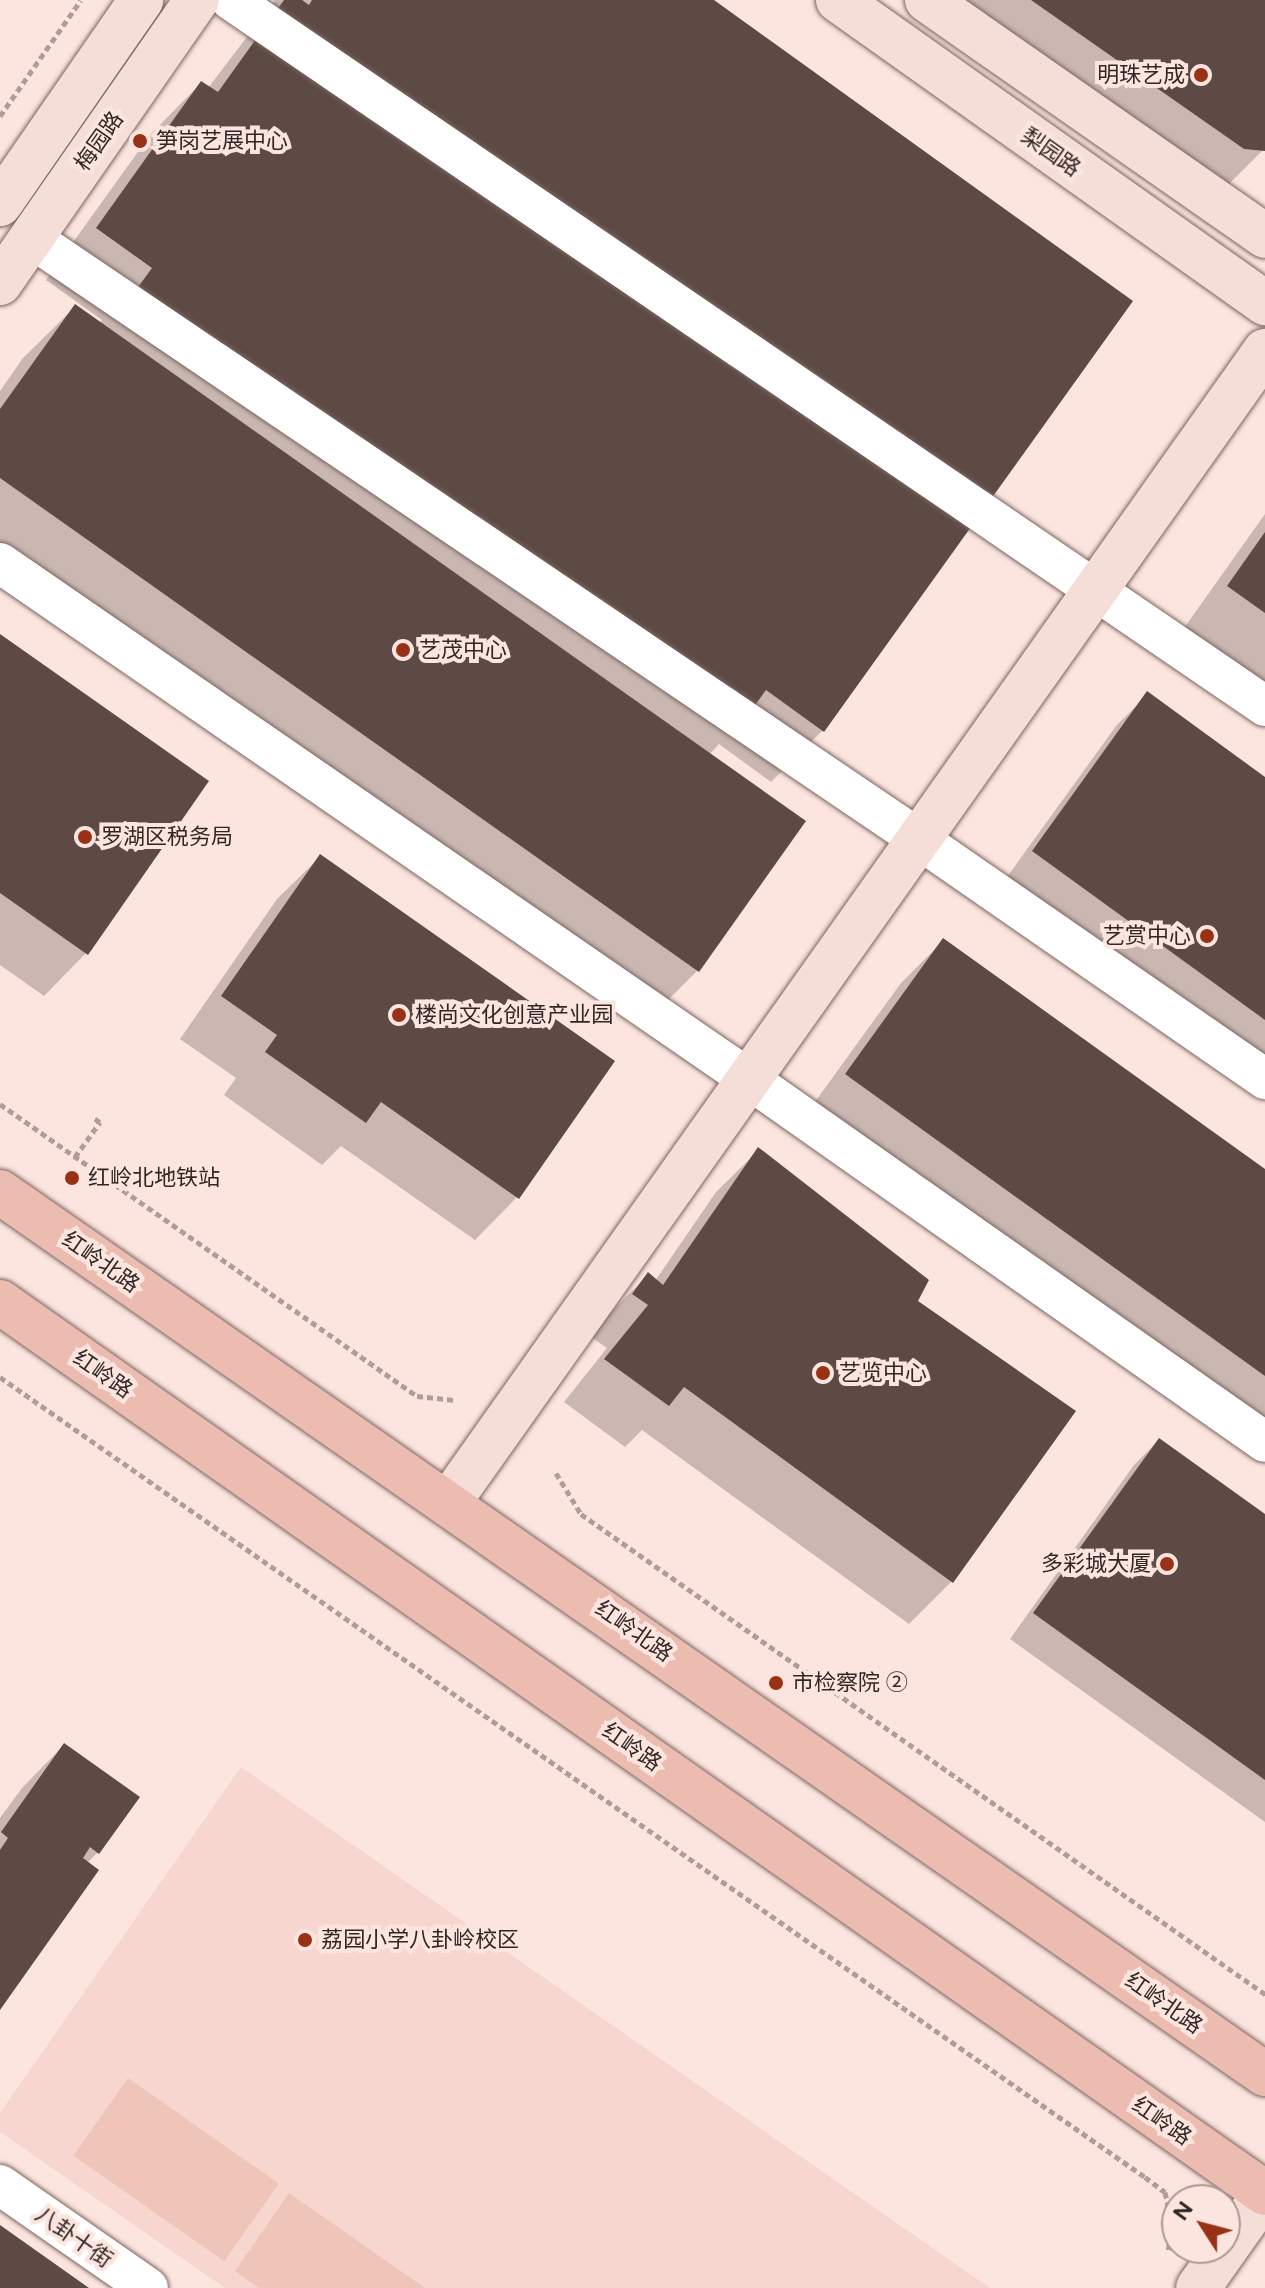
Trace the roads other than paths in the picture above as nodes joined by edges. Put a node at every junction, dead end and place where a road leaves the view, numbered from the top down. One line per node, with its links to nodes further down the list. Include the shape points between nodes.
1 (141, 0): 6 (street, 梅园路)
2 (197, 0): 8 (street, 梅园路)
3 (231, 0): 13 (street)
4 (838, 0): 10 (street, 梨园路)
5 (927, 0): 7 (street)
6 (0, 204)
7 (1265, 236)
8 (31, 238): 9 (street, 梅园路); 15 (street)
9 (0, 283)
10 (1265, 303)
11 (1265, 351): 13 (street)
12 (0, 563): 17 (street)
13 (1098, 590): 14 (street); 15 (street)
14 (1265, 706)
15 (920, 840): 16 (street); 17 (street)
16 (1265, 1079)
17 (750, 1080): 20 (street); 21 (street)
18 (0, 1192): 21 (main road, 红岭北路)
19 (0, 1302): 24 (main road, 红岭路)
20 (1265, 1442)
21 (449, 1502): 22 (main road, 红岭北路)
22 (1265, 2074)
23 (0, 2185): 25 (street, 八卦十街)
24 (1265, 2193): 26 (street)
25 (148, 2288)
26 (1198, 2288)

